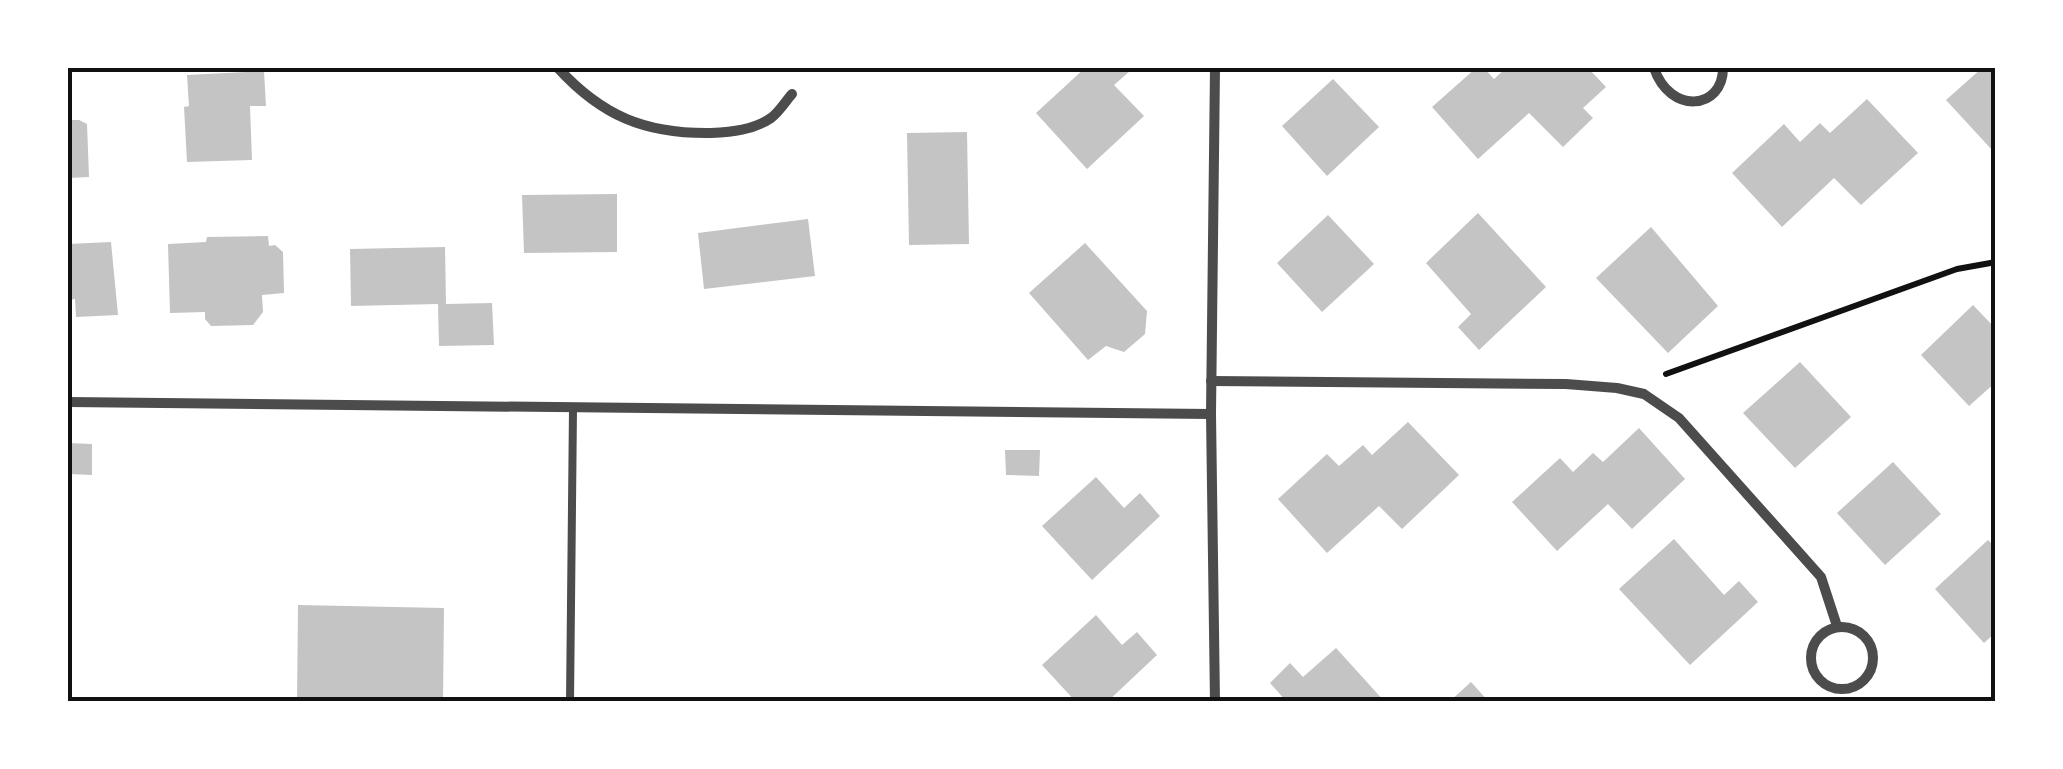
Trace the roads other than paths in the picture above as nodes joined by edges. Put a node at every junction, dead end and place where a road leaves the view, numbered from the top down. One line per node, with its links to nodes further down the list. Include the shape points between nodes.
1 (558, 68): 5 (street, via 612,114 656,130 750,129 774,116)
2 (1215, 68): 6 (street)
3 (1654, 68): 4 (street, via 1660,86 1675,99 1695,102 1714,93)
4 (1723, 68)
5 (792, 94)
6 (1211, 381): 9 (street); 10 (street, via 1566,384 1644,394 1679,418 1822,578)
7 (68, 402): 8 (street)
8 (574, 408): 9 (street); 11 (lane)
9 (1211, 414): 12 (street)
10 (1837, 626): 10 (street, via 1822,632 1810,662 1817,678 1848,690 1872,669 1874,652 1854,628)
11 (570, 702)
12 (1216, 702)

